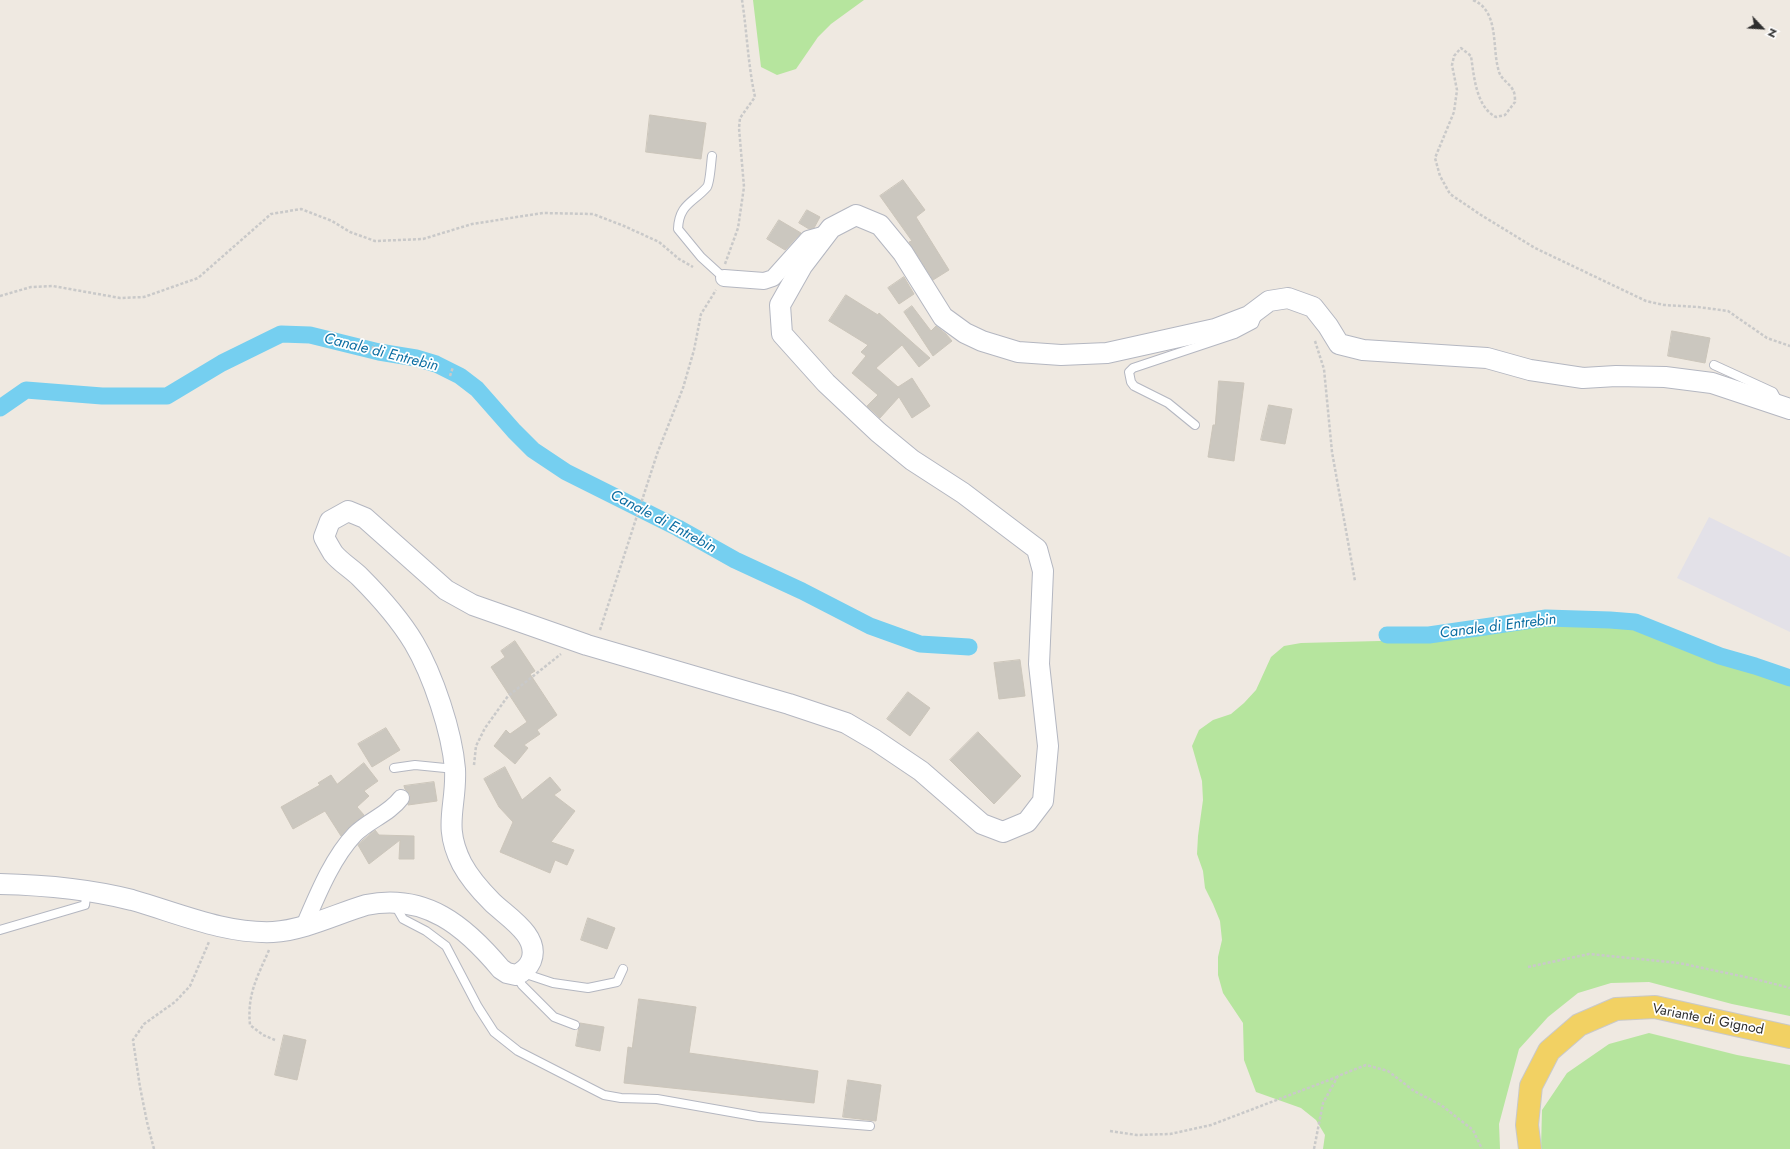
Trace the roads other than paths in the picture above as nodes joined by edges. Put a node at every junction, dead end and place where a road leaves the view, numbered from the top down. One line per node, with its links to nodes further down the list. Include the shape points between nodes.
1 (712, 156): 3 (lane, via 708,186 686,206 679,218 678,229 701,257)
2 (826, 234): 3 (street, via 808,239 773,278); 4 (street, via 831,228 856,215 880,225 902,253 943,317 952,325 982,341 1018,352 1061,355 1107,353 1215,329 1250,316); 9 (street, via 802,266 780,305 782,334 826,383 878,432 912,460 963,493 1037,549 1042,571 1039,664 1048,746 1042,801 1027,822 1003,832 982,824 921,771 846,723 587,644 473,605 446,590 366,518 348,510 330,521 324,538 334,554 393,612 414,643 431,676 449,735)
3 (724, 278)
4 (1259, 308): 6 (street, via 1269,301 1288,298 1313,307 1339,344 1363,350 1487,358 1530,370 1583,378 1666,377 1712,383); 7 (lane, via 1254,324 1235,334 1133,368 1129,372 1130,382 1134,386 1168,403)
5 (1714, 365): 6 (lane, via 1773,392)
6 (1785, 408)
7 (1195, 425)
8 (394, 768): 9 (lane, via 415,765)
9 (464, 768): 17 (street, via 451,819 451,837 465,870 492,902 518,925 532,946 533,954)
10 (401, 798): 14 (street, via 395,806 356,833 345,845 336,857)
11 (0, 884): 12 (street)
12 (87, 890): 14 (street, via 235,930 272,932); 15 (lane, via 85,905)
13 (394, 901): 14 (street, via 366,905); 17 (street, via 418,906 449,920 468,933 501,969 507,973); 20 (lane, via 403,919 426,931 446,946 494,1032 518,1051 604,1095 657,1099 759,1117)
14 (304, 926)
15 (0, 930)
16 (623, 969): 17 (lane, via 617,982 588,988 553,983)
17 (521, 971): 18 (lane, via 522,985 554,1017)
18 (575, 1025)
19 (1790, 1037): 21 (main road, Variante di Gignod, via 1655,1007 1616,1009 1579,1025 1550,1051 1531,1086 1527,1125)
20 (870, 1126)
21 (1530, 1147)

